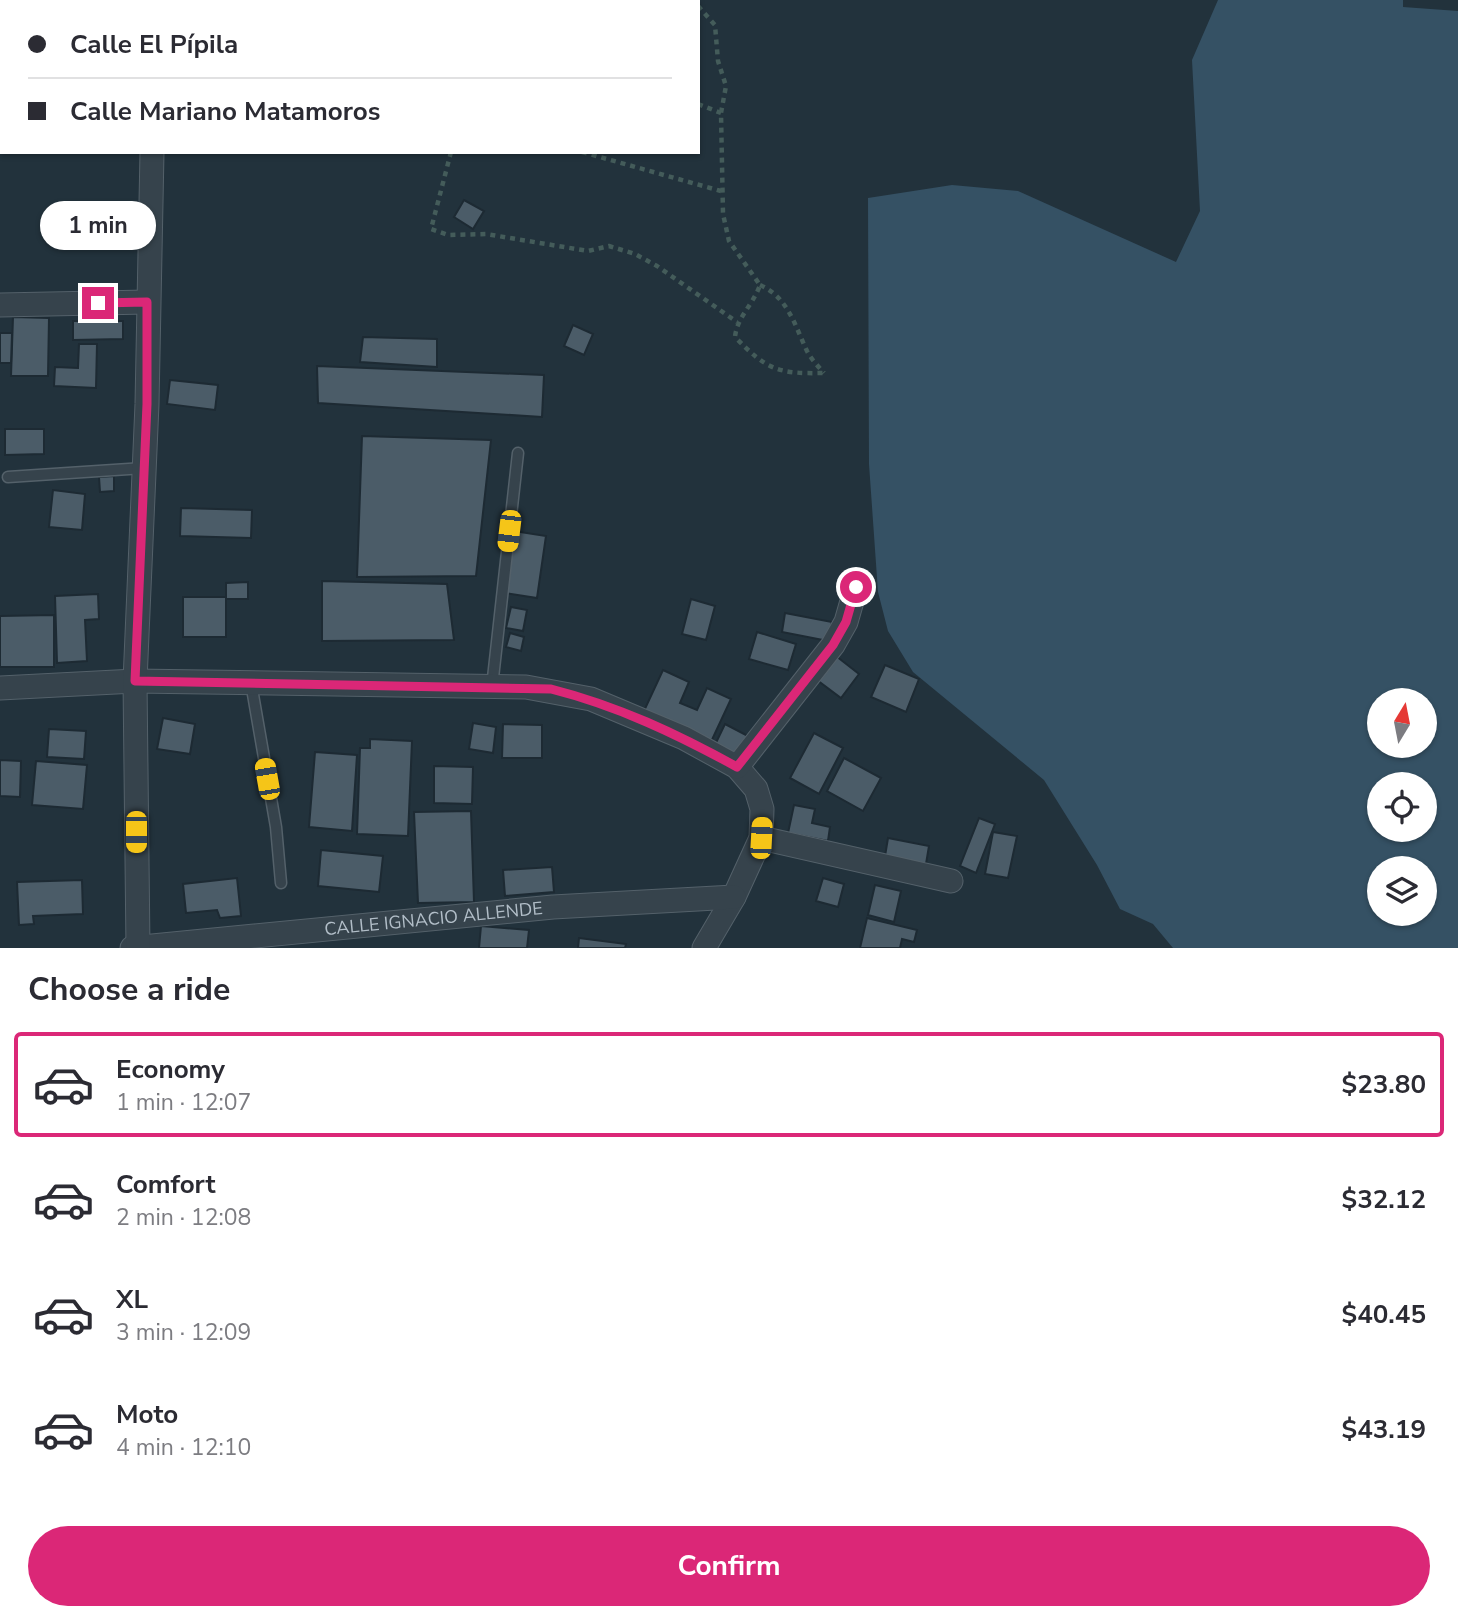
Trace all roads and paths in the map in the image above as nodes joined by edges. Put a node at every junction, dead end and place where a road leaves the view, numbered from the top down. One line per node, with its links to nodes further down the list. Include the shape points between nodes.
1 (700, 8): 3 (path, via 715,25 726,86)
2 (700, 105): 3 (path)
3 (721, 113): 7 (path)
4 (152, 154): 9 (street)
5 (450, 154): 11 (path, via 431,229 448,235 486,234 588,251 609,246 657,265)
6 (589, 154): 7 (path)
7 (722, 191): 8 (path, via 729,241)
8 (760, 285): 11 (path, via 754,304); 11 (path, via 785,305 808,353 824,373 801,374 760,363 735,337)
9 (147, 302): 10 (street); 13 (street)
10 (0, 305)
11 (737, 322)
12 (518, 453): 18 (lane)
13 (144, 468): 14 (lane); 16 (street)
14 (8, 477)
15 (856, 587): 20 (street, via 846,622 833,645)
16 (135, 681): 17 (street); 19 (street); 26 (street)
17 (251, 683): 18 (street); 23 (lane)
18 (492, 687): 20 (street, via 551,689 591,699 684,738)
19 (0, 688)
20 (737, 767): 21 (street, via 759,799)
21 (761, 838): 22 (street); 24 (street)
22 (951, 881)
23 (281, 883)
24 (734, 897): 26 (street, CALLE IGNACIO ALLENDE, via 553,907); 27 (street)
25 (132, 948): 26 (street, CALLE IGNACIO ALLENDE)
26 (138, 948)
27 (704, 948)

